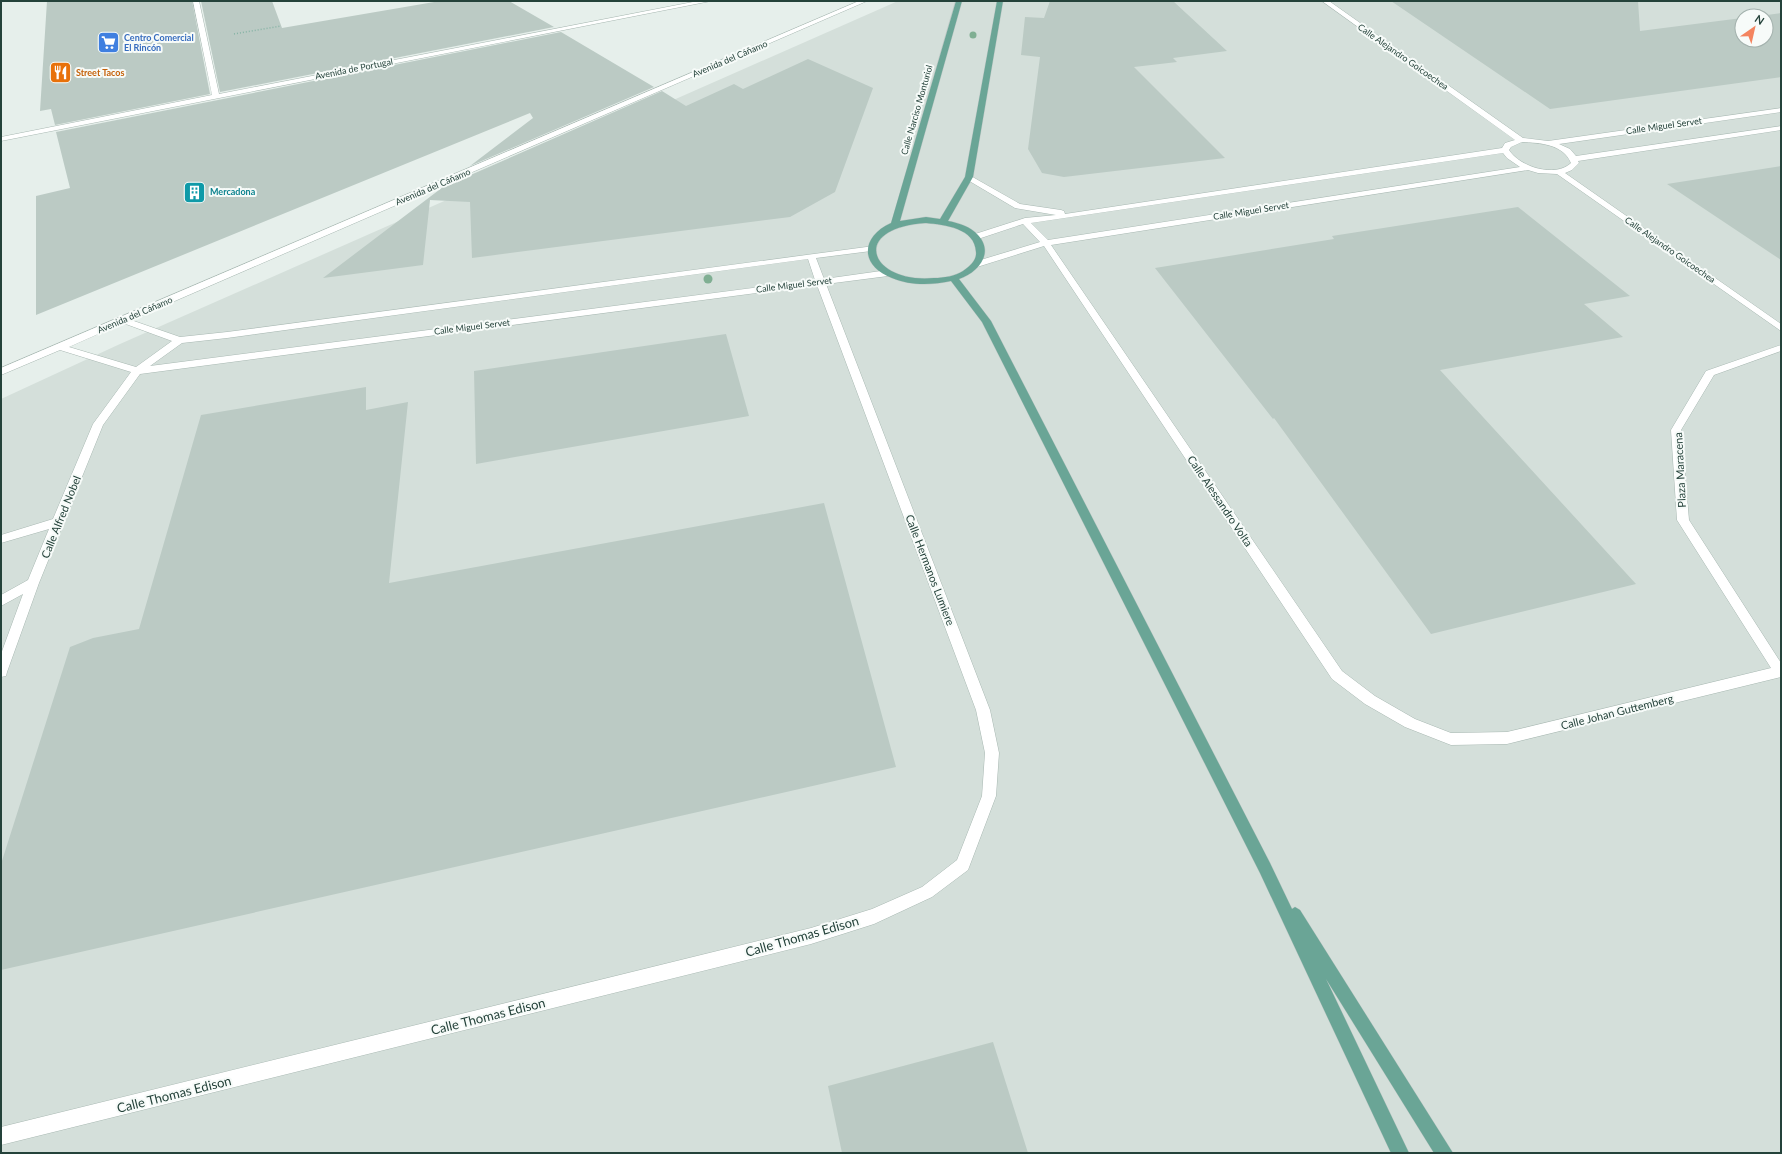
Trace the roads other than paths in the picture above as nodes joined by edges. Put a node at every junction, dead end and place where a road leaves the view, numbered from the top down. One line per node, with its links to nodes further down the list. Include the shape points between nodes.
1 (196, 1): 7 (street)
2 (708, 1): 7 (street, Avenida de Portugal)
3 (864, 1): 30 (street, Avenida del Cáñamo)
4 (959, 1): 21 (main road, Calle Narciso Monturiol)
5 (1000, 1): 17 (main road)
6 (1325, 1): 11 (street, Calle Alejandro Goicoechea)
7 (216, 96): 10 (street, Avenida de Portugal)
8 (1781, 110): 12 (street, Calle Miguel Servet)
9 (1781, 128): 14 (street, Calle Miguel Servet)
10 (1, 139)
11 (1521, 140): 12 (street); 13 (street, via 1508,145)
12 (1546, 143): 14 (street, via 1564,150)
13 (1505, 150): 15 (street, via 1512,160); 18 (street, Calle Miguel Servet)
14 (1574, 159): 16 (street, via 1572,167)
15 (1528, 168): 16 (street); 23 (street, Calle Miguel Servet)
16 (1559, 172): 31 (street, Calle Alejandro Goicoechea)
17 (968, 177): 18 (street, Calle Miguel Servet, via 1018,206); 20 (main road)
18 (1074, 215): 19 (street, Calle Miguel Servet)
19 (1024, 221): 22 (street, Calle Miguel Servet); 23 (street, Calle Alessandro Volta)
20 (943, 222): 21 (main road, via 926,220); 22 (main road, via 956,225)
21 (895, 225): 24 (main road, via 882,231 874,239)
22 (975, 238): 26 (main road, via 982,255)
23 (1046, 243): 26 (street, Calle Miguel Servet); 43 (street, Calle Alessandro Volta, via 1337,675 1370,700 1403,719)
24 (871, 248): 25 (street); 27 (main road, via 872,257 878,266)
25 (811, 256): 29 (street, Calle Hermanos Lumiere); 32 (street, via 228,336)
26 (977, 264): 28 (main road)
27 (888, 273): 28 (main road, via 919,281 935,282); 29 (street, Calle Miguel Servet)
28 (953, 278): 45 (main road, via 986,321)
29 (820, 281): 35 (street, Calle Miguel Servet); 44 (street, Calle Hermanos Lumiere, via 983,710 992,753 988,796)
30 (123, 320): 32 (street); 33 (street, Avenida del Cáñamo)
31 (1781, 328)
32 (179, 340): 35 (street, Calle Alfred Nobel)
33 (60, 347): 35 (street, Calle Miguel Servet); 36 (street, Avenida del Cáñamo)
34 (1781, 348): 42 (street, Plaza Maracena, via 1710,373 1676,430 1683,520)
35 (137, 370): 37 (street, Calle Alfred Nobel, via 98,424)
36 (1, 372)
37 (58, 522): 38 (street); 39 (street, Calle Alfred Nobel)
38 (1, 539)
39 (33, 583): 40 (street); 41 (street, Calle Alfred Nobel)
40 (1, 601)
41 (1, 672)
42 (1780, 672): 43 (street, Calle Johan Guttemberg, via 1507,738)
43 (1451, 739)
44 (963, 864): 46 (street, Calle Thomas Edison, via 927,892 874,916 811,936)
45 (1265, 868): 47 (main road); 48 (main road)
46 (1, 1136)
47 (1400, 1153)
48 (1444, 1153)

